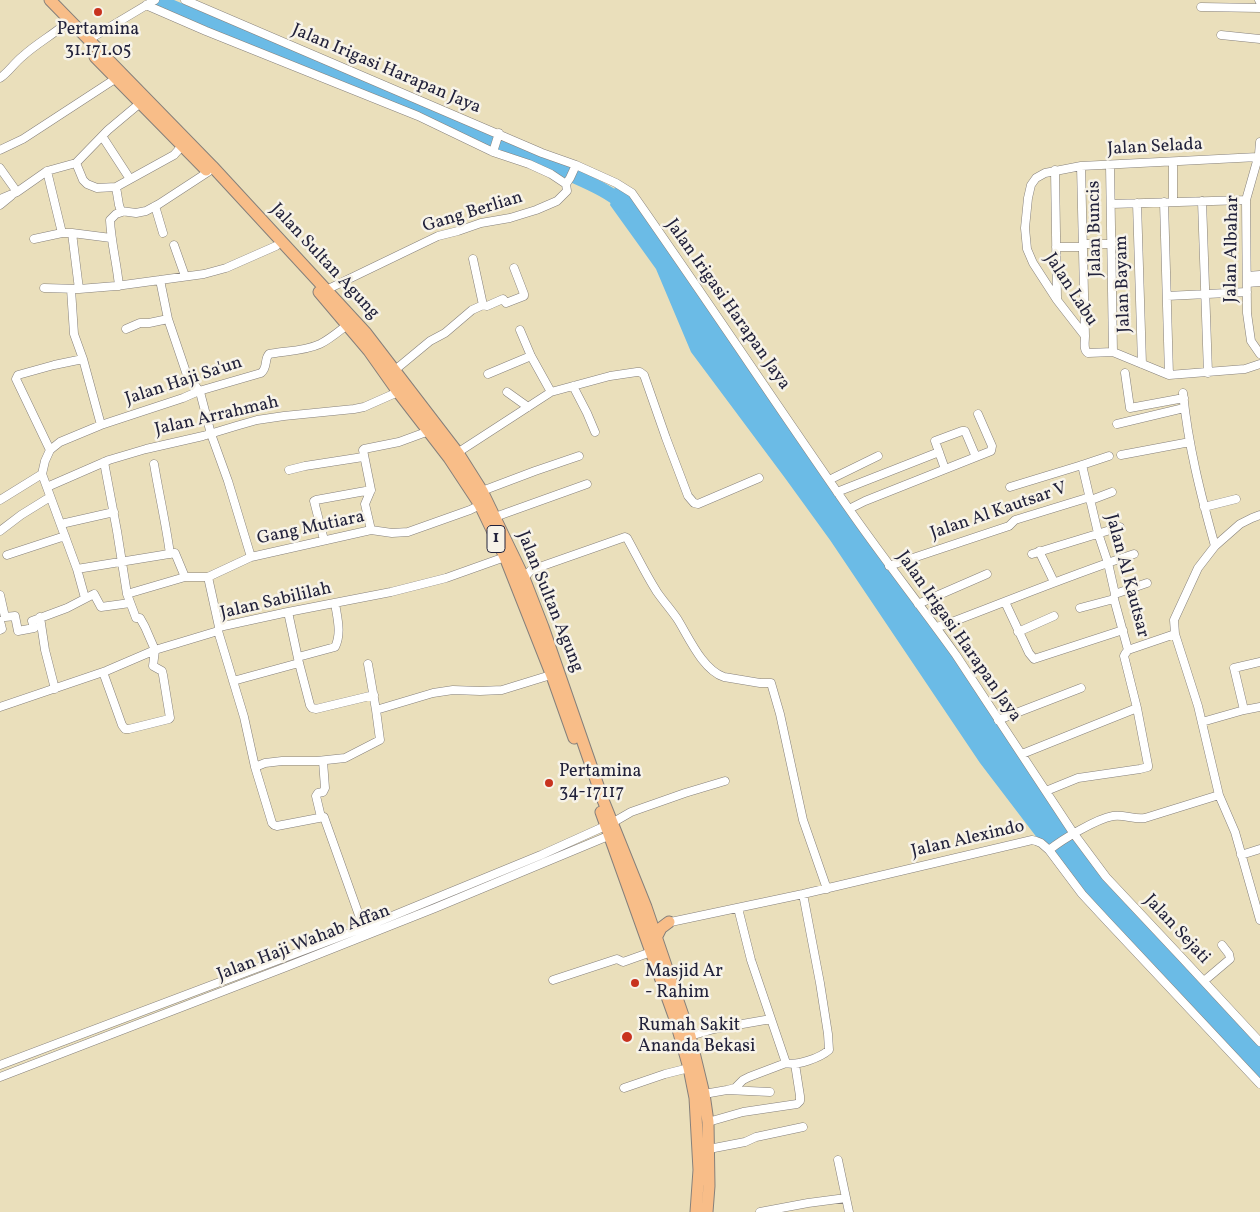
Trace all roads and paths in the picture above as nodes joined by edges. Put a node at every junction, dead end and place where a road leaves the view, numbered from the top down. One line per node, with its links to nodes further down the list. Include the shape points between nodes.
1 (41, 0): 7 (highway, Jalan Sultan Agung / 1)
2 (50, 0): 7 (highway, Jalan Sultan Agung / 1)
3 (185, 0): 11 (street, Jalan Irigasi Harapan Jaya)
4 (151, 2): 10 (street); 11 (street, via 206,31)
5 (1201, 7): 6 (street)
6 (1260, 8)
7 (67, 23): 10 (highway, Jalan Sultan Agung / 1); 12 (street, via 22,56); 13 (highway, Jalan Sultan Agung / 1)
8 (1220, 35): 9 (street)
9 (1260, 39)
10 (88, 40): 15 (highway, Jalan Sultan Agung / 1)
11 (271, 48): 14 (street, Jalan Irigasi Harapan Jaya); 16 (street)
12 (0, 78)
13 (116, 79): 15 (highway, Jalan Sultan Agung / 1); 22 (street)
14 (423, 103): 16 (street); 17 (street, Jalan Irigasi Harapan Jaya)
15 (146, 107): 18 (street); 20 (highway, Jalan Sultan Agung / 1); 67 (highway, Jalan Sultan Agung / 1, via 212,166)
16 (418, 115): 21 (street)
17 (498, 135): 21 (street); 28 (street, Jalan Irigasi Harapan Jaya)
18 (102, 136): 25 (street); 33 (street)
19 (1260, 142): 23 (street, Jalan Albahar)
20 (182, 147): 32 (highway, Jalan Sultan Agung / 1); 33 (street, via 174,155)
21 (493, 149): 34 (street)
22 (0, 150)
23 (1259, 155): 24 (street, Jalan Selada); 38 (street, Jalan Albahar)
24 (1173, 162): 26 (street, Jalan Selada); 41 (street)
25 (76, 163): 31 (street); 35 (street, via 87,184 100,188)
26 (1110, 165): 27 (street, Jalan Selada); 43 (street, Jalan Buncis)
27 (1082, 166): 30 (street, Jalan Selada); 54 (street)
28 (575, 167): 34 (street, Gang Berlian); 119 (street, Jalan Irigasi Harapan Jaya, via 616,183 632,194)
29 (0, 168): 36 (street)
30 (1055, 170): 56 (street); 71 (street, Jalan Labu, via 1041,174 1031,185 1025,228 1030,256)
31 (47, 171): 36 (street); 47 (street)
32 (208, 172): 45 (street); 55 (highway, Jalan Sultan Agung / 1)
33 (130, 179): 35 (street)
34 (568, 181): 67 (street, Gang Berlian, via 566,191 553,203 510,218 438,236)
35 (116, 187): 46 (street)
36 (17, 192): 37 (street); 44 (street)
37 (0, 198)
38 (1246, 200): 39 (street); 62 (street, Jalan Albahar)
39 (1202, 201): 41 (street); 69 (street)
40 (1164, 202): 41 (street); 42 (street); 70 (street)
41 (1173, 202)
42 (1137, 203): 43 (street); 82 (street, Jalan Bayam)
43 (1112, 204): 52 (street, Jalan Buncis)
44 (0, 206)
45 (155, 206): 46 (street, via 140,213); 49 (street)
46 (122, 212): 50 (street, via 110,220)
47 (62, 233): 48 (street); 51 (street)
48 (72, 233): 50 (street); 66 (street)
49 (163, 233)
50 (111, 238): 64 (street)
51 (34, 239)
52 (1112, 244): 54 (street); 78 (street, Jalan Buncis)
53 (174, 245): 60 (street)
54 (1083, 245): 56 (street); 77 (street)
55 (276, 246): 60 (street, via 226,268); 74 (highway, Jalan Sultan Agung / 1)
56 (1056, 247): 71 (street)
57 (473, 259): 72 (street)
58 (514, 268): 72 (street, via 524,296 506,303 503,299)
59 (1260, 275): 62 (street)
60 (185, 276): 61 (street)
61 (160, 280): 64 (street); 73 (street)
62 (1247, 280): 63 (street); 68 (street, Jalan Albahar)
63 (1260, 282)
64 (119, 286): 66 (street)
65 (44, 288): 66 (street)
66 (75, 289): 81 (street, via 74,334)
67 (326, 290): 84 (highway, Jalan Sultan Agung / 1)
68 (1247, 292): 69 (street); 79 (street, Jalan Albahar, via 1251,340)
69 (1206, 294): 70 (street); 86 (street)
70 (1167, 296): 88 (street)
71 (1057, 300): 77 (street, Jalan Labu)
72 (483, 306): 84 (street, via 472,310)
73 (168, 319): 75 (street, via 140,323); 90 (street, via 188,378)
74 (347, 326): 90 (street, Jalan Haji Sa'un, via 318,344 269,354 261,373); 91 (highway, Jalan Sultan Agung / 1)
75 (126, 329)
76 (520, 330): 80 (street)
77 (1085, 336): 78 (street, Jalan Labu, via 1086,352)
78 (1113, 352): 82 (street, Jalan Labu)
79 (1260, 354)
80 (531, 356): 87 (street); 93 (street)
81 (83, 359): 98 (street); 103 (street, via 16,377)
82 (1142, 364): 88 (street, Jalan Labu)
83 (1260, 364): 86 (street, Jalan Labu)
84 (396, 370): 105 (highway, Jalan Sultan Agung / 1)
85 (1125, 373): 95 (street, via 1130,408 1183,395)
86 (1208, 373): 88 (street, Jalan Labu)
87 (488, 374)
88 (1169, 375)
89 (573, 386): 93 (street); 100 (street); 118 (street, via 622,374 640,372 644,375 688,496 694,503)
90 (200, 391): 98 (street, Jalan Haji Sa'un); 101 (street)
91 (398, 392): 99 (highway, Jalan Sultan Agung / 1); 101 (street, Jalan Arrahmah, via 359,408 272,418)
92 (507, 392): 94 (street)
93 (551, 392): 94 (street)
94 (528, 407): 105 (street)
95 (1184, 408): 97 (street); 102 (street)
96 (978, 414): 111 (street, via 992,449)
97 (1117, 424)
98 (101, 425): 103 (street, Jalan Haji Sa'un, via 60,442)
99 (429, 431): 105 (highway, Jalan Sultan Agung / 1); 110 (street, via 400,442 364,449)
100 (595, 432)
101 (211, 434): 112 (street, Jalan Arrahmah); 148 (street)
102 (1190, 442): 106 (street); 132 (street)
103 (50, 450): 117 (street)
104 (939, 452): 111 (street, via 936,441 963,430); 115 (street); 125 (street)
105 (453, 455): 124 (highway, Jalan Sultan Agung / 1); 131 (highway, Jalan Sultan Agung / 1)
106 (1120, 455)
107 (579, 456): 124 (street)
108 (878, 456): 119 (street)
109 (1109, 456): 114 (street)
110 (364, 457): 116 (street); 123 (street)
111 (976, 457): 115 (street)
112 (104, 462): 121 (street, Jalan Arrahmah); 134 (street)
113 (154, 464): 145 (street)
114 (1082, 465): 122 (street); 128 (street, Jalan Al Kautsar)
115 (945, 469): 133 (street)
116 (289, 470)
117 (42, 474): 121 (street); 130 (street)
118 (759, 478)
119 (829, 480): 125 (street, Jalan Irigasi Harapan Jaya)
120 (587, 484): 136 (street)
121 (47, 487): 127 (street)
122 (1010, 487)
123 (371, 490): 139 (street, via 365,504); 143 (street, via 314,502)
124 (482, 491): 136 (highway, Jalan Sultan Agung / 1)
125 (837, 492): 133 (street, Jalan Irigasi Harapan Jaya)
126 (1112, 492): 128 (street, Jalan Al Kautsar V)
127 (50, 497): 137 (street); 140 (street)
128 (1090, 498): 141 (street, Jalan Al Kautsar); 152 (street, Jalan Al Kautsar V, via 1015,520 1009,526)
129 (1236, 498): 132 (street)
130 (0, 500)
131 (480, 505): 139 (street, Gang Mutiara, via 408,532); 149 (highway, Jalan Sultan Agung / 1)
132 (1204, 507): 144 (street)
133 (849, 508): 152 (street, Jalan Irigasi Harapan Jaya)
134 (114, 512): 137 (street); 150 (street)
135 (1260, 515): 144 (street, via 1240,524)
136 (495, 518): 157 (highway, Jalan Sultan Agung / 1)
137 (61, 524): 142 (street)
138 (1120, 527): 141 (street)
139 (371, 530): 143 (street, Gang Mutiara)
140 (0, 531)
141 (1098, 532): 151 (street, Jalan Al Kautsar); 158 (street, via 1036,552)
142 (65, 536): 147 (street); 153 (street)
143 (324, 540): 148 (street, Gang Mutiara)
144 (1215, 546): 178 (street, via 1198,568 1175,619)
145 (170, 554): 150 (street); 155 (street, via 175,553)
146 (1134, 554): 151 (street)
147 (7, 555)
148 (251, 557): 156 (street, Gang Mutiara)
149 (505, 557): 166 (street, Jalan Sabililah, via 438,580); 185 (highway, Jalan Sultan Agung / 1)
150 (122, 562): 153 (street); 160 (street)
151 (1108, 563): 158 (street); 162 (street, Jalan Al Kautsar)
152 (889, 566): 167 (street, Jalan Irigasi Harapan Jaya)
153 (77, 569): 163 (street)
154 (987, 574): 167 (street)
155 (185, 577): 156 (street); 160 (street)
156 (208, 577): 174 (street)
157 (524, 578): 185 (highway, Jalan Sultan Agung / 1); 209 (street, via 531,570 626,538 658,594 710,669 724,677 771,684 803,820)
158 (1054, 582): 164 (street)
159 (1147, 583): 162 (street)
160 (127, 594): 165 (street)
161 (0, 595): 172 (street)
162 (1114, 596): 168 (street); 176 (street, Jalan Al Kautsar)
163 (85, 598): 165 (street, via 94,594 101,607); 171 (street)
164 (1005, 602): 173 (street); 177 (street)
165 (130, 603): 179 (street)
166 (335, 603): 169 (street, Jalan Sabililah); 181 (street, via 339,630 335,647)
167 (918, 604): 173 (street, Jalan Irigasi Harapan Jaya)
168 (1080, 608)
169 (288, 612): 174 (street, Jalan Sabililah); 181 (street)
170 (1054, 616): 177 (street)
171 (40, 618): 172 (street, via 32,620 34,628 18,631 15,616); 188 (street)
172 (2, 619): 175 (street)
173 (936, 627): 195 (street, Jalan Irigasi Harapan Jaya)
174 (218, 629): 179 (street, Jalan Sabililah); 186 (street)
175 (0, 630)
176 (1123, 630): 177 (street, via 1038,659 1028,652); 180 (street, Jalan Al Kautsar)
177 (1018, 632)
178 (1175, 634): 180 (street, Jalan Al Kautsar); 196 (street)
179 (155, 650): 184 (street, Jalan Sabililah); 184 (street, via 153,666 162,671 169,719 125,729)
180 (1128, 650): 192 (street, via 1124,656)
181 (299, 660): 186 (street); 189 (street, via 313,709)
182 (1260, 662): 194 (street, via 1234,668)
183 (368, 664): 189 (street)
184 (103, 672): 188 (street, Jalan Sabililah)
185 (555, 674): 193 (street, via 502,690 433,693); 204 (highway, Jalan Sultan Agung / 1)
186 (233, 681): 199 (street)
187 (1081, 688): 195 (street)
188 (55, 689): 190 (street, Jalan Sabililah)
189 (374, 695): 193 (street)
190 (0, 707)
191 (1260, 707): 194 (street)
192 (1137, 708): 197 (street); 201 (street, via 1148,767 1078,778)
193 (376, 710): 198 (street, via 380,740 347,757)
194 (1244, 710): 196 (street)
195 (998, 720): 197 (street, Jalan Irigasi Harapan Jaya)
196 (1202, 722): 202 (street)
197 (1022, 754): 201 (street, Jalan Irigasi Harapan Jaya)
198 (323, 761): 199 (street, via 282,761); 203 (street, via 325,788 316,796)
199 (255, 767): 203 (street, via 274,825)
200 (725, 781): 204 (street, Jalan Haji Wahab Affan, via 631,812)
201 (1046, 791): 205 (street, Jalan Irigasi Harapan Jaya)
202 (1219, 795): 205 (street, via 1141,819 1112,816); 208 (street)
203 (321, 816): 215 (street, via 325,819)
204 (611, 829): 214 (highway, Jalan Sultan Agung / 1); 215 (street, Jalan Haji Wahab Affan, via 514,876)
205 (1071, 835): 207 (street); 219 (street, Jalan Sejati, via 1107,880)
206 (1260, 849): 208 (street)
207 (1049, 850): 209 (street, Jalan Alexindo, via 1041,842 1032,840); 228 (street, Jalan Alexindo, via 1082,894)
208 (1241, 855): 212 (street)
209 (827, 889): 210 (street, Jalan Alexindo)
210 (803, 894): 211 (street, Jalan Alexindo); 224 (street, via 829,1049 822,1055)
211 (738, 908): 213 (street, Jalan Alexindo); 220 (street)
212 (1260, 920)
213 (669, 922): 214 (highway); 217 (highway, via 661,928)
214 (648, 925): 217 (highway, Jalan Sultan Agung / 1)
215 (365, 932): 225 (street, Jalan Haji Wahab Affan); 227 (street, Jalan Haji Wahab Affan, via 286,968)
216 (1222, 945): 219 (street, via 1230,958)
217 (656, 946): 218 (street, via 623,962 617,959); 221 (highway, Jalan Sultan Agung / 1); 226 (highway, Jalan Sultan Agung / 1)
218 (553, 980)
219 (1204, 981): 222 (street, Jalan Sejati)
220 (771, 1019): 221 (street); 223 (street)
221 (690, 1036): 232 (highway, Jalan Sultan Agung / 1)
222 (1260, 1042)
223 (786, 1063): 224 (street); 230 (street, via 749,1077)
224 (795, 1064): 233 (street, via 800,1096 797,1104 743,1112)
225 (0, 1065)
226 (689, 1068): 229 (street); 239 (highway, Jalan Sultan Agung / 1, via 696,1098 700,1170)
227 (0, 1077)
228 (1260, 1084)
229 (624, 1088)
230 (728, 1090): 231 (street); 232 (street)
231 (770, 1092)
232 (704, 1094): 233 (highway, Jalan Sultan Agung / 1)
233 (708, 1122): 235 (highway, Jalan Sultan Agung / 1)
234 (803, 1128): 235 (street)
235 (709, 1149): 240 (highway, Jalan Sultan Agung / 1)
236 (838, 1160): 237 (street)
237 (846, 1198): 238 (street); 243 (street)
238 (808, 1203): 241 (street); 242 (street)
239 (696, 1212)
240 (707, 1212)
241 (760, 1212)
242 (810, 1212)
243 (848, 1212)

